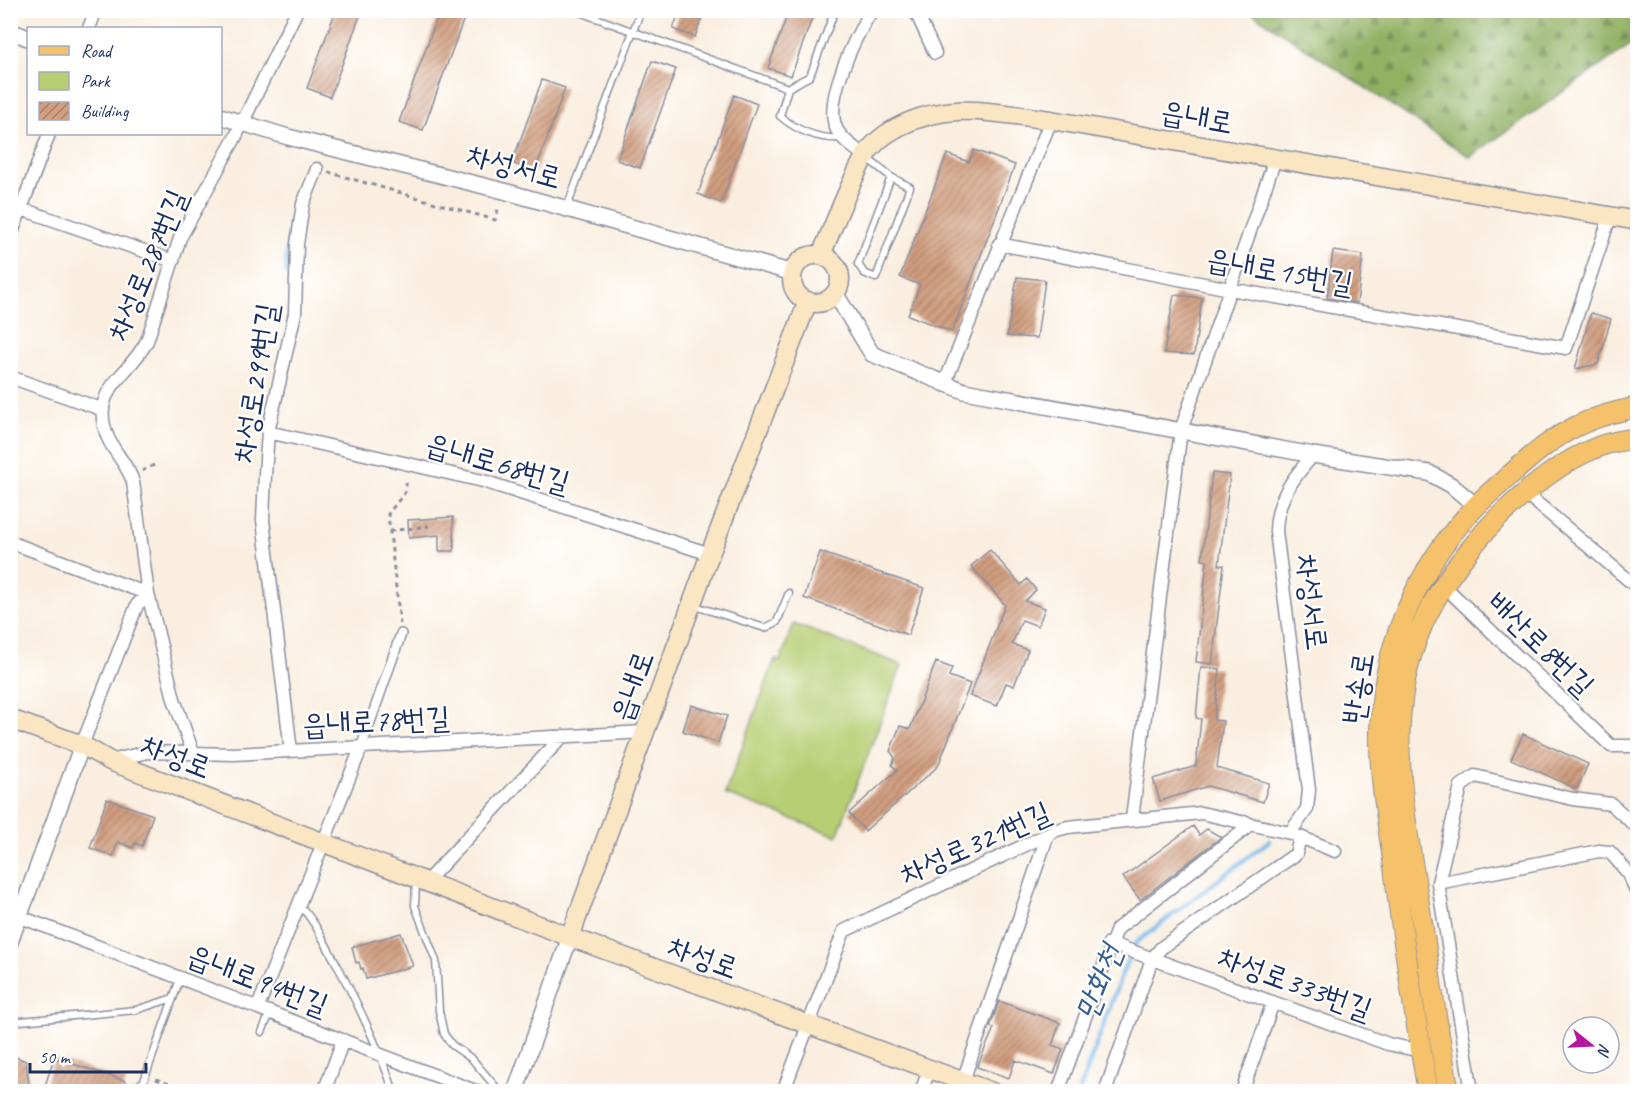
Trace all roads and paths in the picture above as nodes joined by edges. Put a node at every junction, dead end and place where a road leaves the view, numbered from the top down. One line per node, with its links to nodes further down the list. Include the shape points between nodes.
1 (96, 10): 8 (street)
2 (297, 10): 16 (street, 차성로287번길)
3 (574, 10): 10 (lane)
4 (641, 10): 10 (lane)
5 (835, 10): 13 (lane, via 810,76)
6 (872, 10): 18 (street, via 853,43 835,106 834,119)
7 (915, 10): 12 (street)
8 (89, 27)
9 (10, 31): 11 (street)
10 (632, 31): 13 (lane); 25 (lane)
11 (27, 38)
12 (935, 53)
13 (788, 88): 18 (lane, via 780,116 793,128 828,139)
14 (222, 117): 16 (street, 차성서로)
15 (1051, 120): 19 (main road, 읍내로, via 968,109 938,112 891,131); 20 (main road, 읍내로); 29 (street)
16 (240, 124): 23 (street, 차성서로); 31 (street, 차성로287번길, via 180,238)
17 (49, 135): 24 (street)
18 (843, 138): 19 (street)
19 (865, 156): 22 (lane); 30 (main road, 읍내로)
20 (1275, 159): 26 (main road, 읍내로); 33 (street)
21 (317, 169): 23 (path, via 495,220); 41 (street, 차성로299번길, via 303,204 297,244 295,313)
22 (891, 177): 22 (lane, via 858,264 864,273 876,278 910,187)
23 (504, 190): 25 (street, 차성서로)
24 (16, 207): 28 (street); 31 (street)
25 (567, 208): 32 (street, 차성서로)
26 (1610, 217): 27 (main road, 읍내로); 33 (street, 읍내로15번길, via 1566,348)
27 (1638, 221)
28 (10, 238)
29 (999, 244): 33 (street, 읍내로15번길); 37 (street)
30 (821, 255): 32 (main road, via 803,259); 34 (main road, via 837,266 839,282)
31 (173, 261): 39 (street, 차성로287번길, via 140,356 112,385)
32 (793, 273): 35 (main road, via 794,288)
33 (1230, 288): 40 (street)
34 (835, 293): 35 (main road, via 827,299); 37 (street, via 872,354)
35 (808, 302): 50 (main road, 읍내로)
36 (10, 376): 39 (street)
37 (944, 385): 40 (street, via 983,396)
38 (1638, 407): 46 (main road, 반송로, via 1576,426 1531,456)
39 (101, 409): 54 (street, via 108,439 133,482)
40 (1181, 430): 43 (street); 66 (street)
41 (268, 432): 44 (street, 읍내로68번길); 63 (street, 차성로299번길, via 263,520)
42 (1638, 438): 45 (main road, 반송로, via 1599,446 1564,464)
43 (1313, 455): 46 (street, via 1429,473); 70 (street, 차성서로, via 1280,501 1276,531 1309,790)
44 (408, 464): 48 (path, via 405,492 388,514); 50 (street, 읍내로68번길, via 483,481)
45 (1525, 493): 51 (main road, 반송로, via 1487,527); 52 (street)
46 (1475, 505): 93 (main road, 반송로, via 1428,565 1409,604 1382,698 1380,764)
47 (429, 526): 48 (path)
48 (390, 531): 56 (path)
49 (10, 542): 54 (street)
50 (710, 554): 55 (main road, 읍내로)
51 (1443, 585): 61 (street, 배산로8번길, via 1611,746); 90 (main road, 반송로, via 1417,633 1399,730 1403,804)
52 (1638, 588)
53 (789, 593): 55 (lane, via 777,622 765,628)
54 (148, 594): 60 (street, via 138,605); 64 (street, via 174,699)
55 (692, 605): 58 (main road, 읍내로)
56 (401, 634): 62 (street)
57 (10, 719): 60 (main road, 차성로)
58 (645, 732): 59 (street, 읍내로78번길); 78 (main road, 읍내로)
59 (563, 736): 62 (street, 읍내로78번길); 73 (street)
60 (82, 746): 65 (main road, 차성로); 77 (street)
61 (1638, 746)
62 (361, 748): 63 (street, 읍내로78번길); 71 (street)
63 (291, 751): 64 (street, 읍내로78번길)
64 (193, 753): 65 (street, 읍내로78번길, via 147,752)
65 (110, 761): 71 (main road, 차성로)
66 (1132, 819): 67 (street, 차성로321번길, via 1202,813); 69 (street, 차성로321번길)
67 (1246, 822): 70 (street, 차성로321번길); 80 (street, via 1245,829 1117,929)
68 (1638, 828): 74 (street, via 1611,804 1573,799 1485,777 1470,778 1461,786)
69 (1048, 834): 89 (street, 차성로321번길, via 844,931); 98 (street)
70 (1295, 835): 72 (street, 차성로321번길); 81 (street, 차성로333번길, via 1296,854)
71 (323, 842): 73 (main road, 차성로); 76 (street)
72 (1335, 850)
73 (421, 880): 78 (main road, 차성로); 104 (lane, via 414,897 436,961 444,1034)
74 (1438, 883): 75 (street, via 1599,851 1610,852 1629,874); 87 (street)
75 (1638, 896)
76 (298, 904): 85 (street); 94 (lane, via 316,927)
77 (15, 914): 79 (street); 82 (street, 읍내로94번길)
78 (570, 937): 89 (main road, 차성로); 105 (street, 읍내로)
79 (10, 942)
80 (1114, 945): 81 (street); 109 (street)
81 (1147, 957): 84 (street, 차성로333번길); 110 (street, 차성로333번길)
82 (180, 978): 83 (lane); 85 (street, 읍내로94번길)
83 (173, 998): 88 (lane, via 136,1010); 96 (lane)
84 (1273, 1002): 93 (street, 차성로333번길, via 1388,1044); 111 (street)
85 (258, 1007): 86 (street, 읍내로94번길)
86 (270, 1012): 91 (lane); 92 (street, 읍내로94번길)
87 (1460, 1016): 90 (street); 114 (street)
88 (10, 1022)
89 (807, 1026): 97 (main road, 차성로); 106 (street, 차성로321번길)
90 (1438, 1028): 113 (main road, 반송로)
91 (262, 1032)
92 (343, 1040): 94 (street, 읍내로94번길); 101 (street)
93 (1421, 1051): 112 (main road, 반송로)
94 (381, 1054): 102 (lane); 103 (street, 읍내로94번길)
95 (144, 1057): 96 (lane)
96 (151, 1060): 99 (lane)
97 (929, 1070): 98 (main road, 차성로); 107 (street)
98 (963, 1081): 108 (main road, 차성로)
99 (143, 1086): 100 (path)
100 (183, 1089)
101 (324, 1092)
102 (394, 1092)
103 (478, 1092)
104 (500, 1092)
105 (514, 1092)
106 (783, 1092)
107 (921, 1092)
108 (992, 1092)
109 (1058, 1092)
110 (1105, 1092)
111 (1242, 1092)
112 (1428, 1092)
113 (1449, 1092)
114 (1472, 1092)

